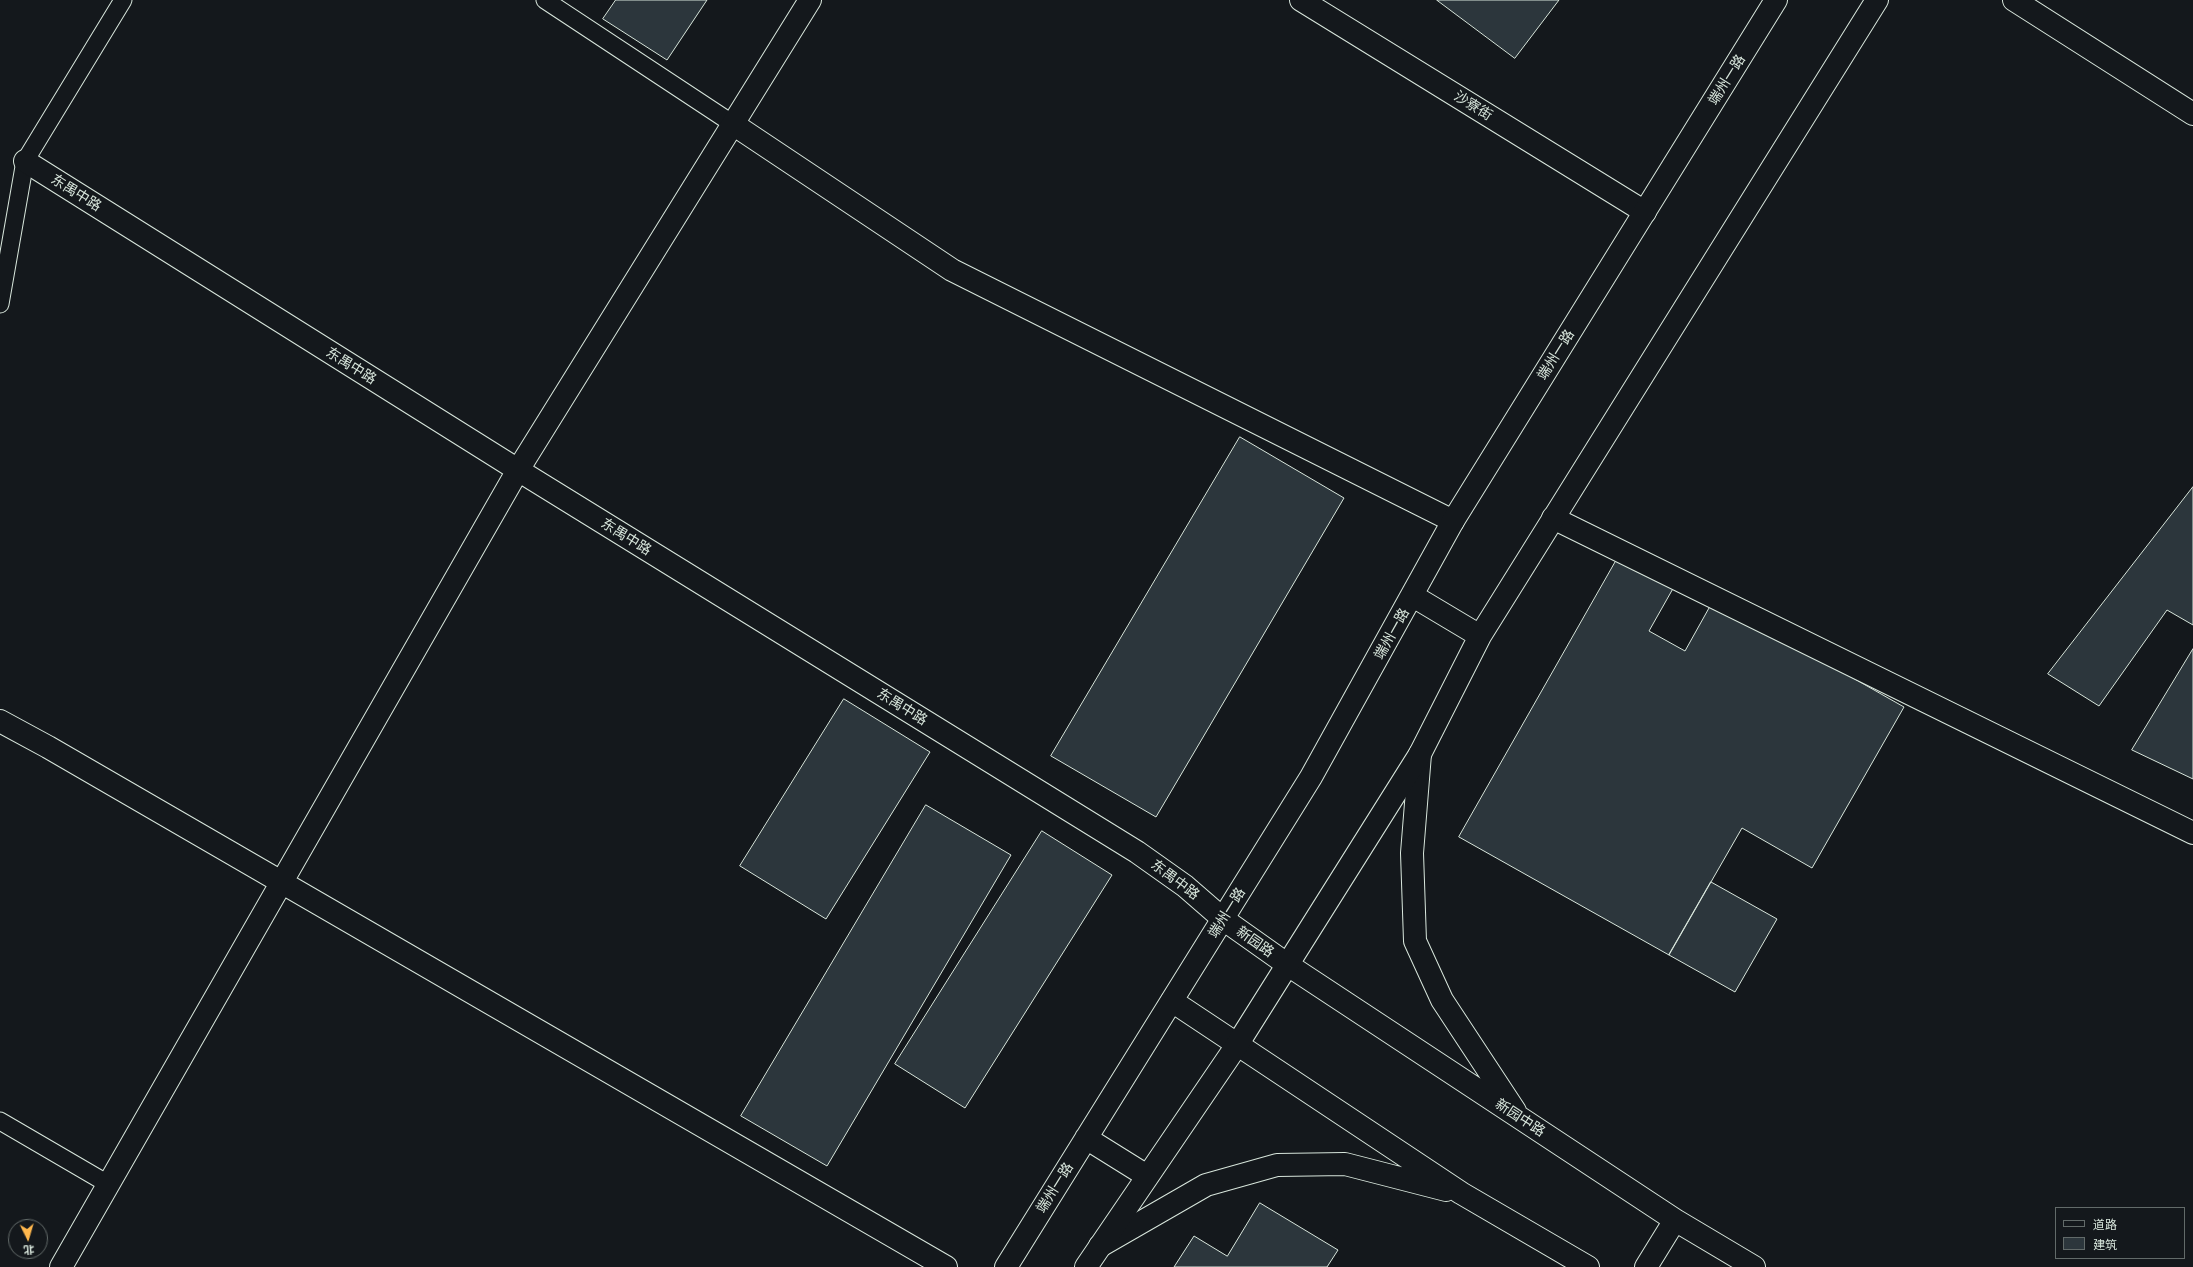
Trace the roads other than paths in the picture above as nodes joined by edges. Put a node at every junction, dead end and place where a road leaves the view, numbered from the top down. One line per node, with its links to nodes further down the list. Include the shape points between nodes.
1 (123, 0): 10 (lane)
2 (545, 0): 9 (lane)
3 (810, 0): 9 (street)
4 (1300, 0): 11 (street, 沙寮街)
5 (1776, 0): 11 (street, 端州一路)
6 (1876, 0): 14 (street)
7 (2014, 0): 8 (street)
8 (2193, 114)
9 (733, 124): 13 (street); 15 (street, via 952,270)
10 (24, 161): 12 (lane); 13 (street, 东禺中路)
11 (1645, 212): 15 (street, 端州一路)
12 (0, 304)
13 (518, 470): 21 (street); 22 (street, 东禺中路, via 1137,852 1185,886)
14 (1553, 518): 17 (street); 20 (street)
15 (1453, 520): 16 (street, 端州一路)
16 (1413, 596): 17 (street); 22 (street, 端州一路, via 1311,777)
17 (1480, 636): 19 (street)
18 (0, 721): 21 (street, via 48,746)
19 (1420, 754): 23 (street); 26 (street, via 1412,853 1415,941 1442,1000)
20 (2193, 833)
21 (281, 883): 30 (street); 36 (street)
22 (1223, 919): 23 (street, 新园路); 24 (street, 端州一路)
23 (1288, 965): 25 (street); 26 (street, 新园中路)
24 (1172, 1001): 25 (street); 28 (street, 端州一路)
25 (1237, 1044): 29 (street); 31 (street)
26 (1520, 1118): 32 (street, 新园中路)
27 (0, 1121): 30 (lane)
28 (1086, 1138): 29 (street); 37 (street, 端州一路)
29 (1148, 1176): 33 (street)
30 (108, 1184): 35 (street)
31 (1461, 1193): 33 (street, via 1345,1164 1277,1165 1206,1185); 34 (street)
32 (1675, 1220): 39 (street); 40 (street, 新园中路)
33 (1100, 1246): 38 (street)
34 (1582, 1265)
35 (61, 1267)
36 (946, 1267)
37 (1006, 1267)
38 (1086, 1267)
39 (1646, 1267)
40 (1754, 1267)

